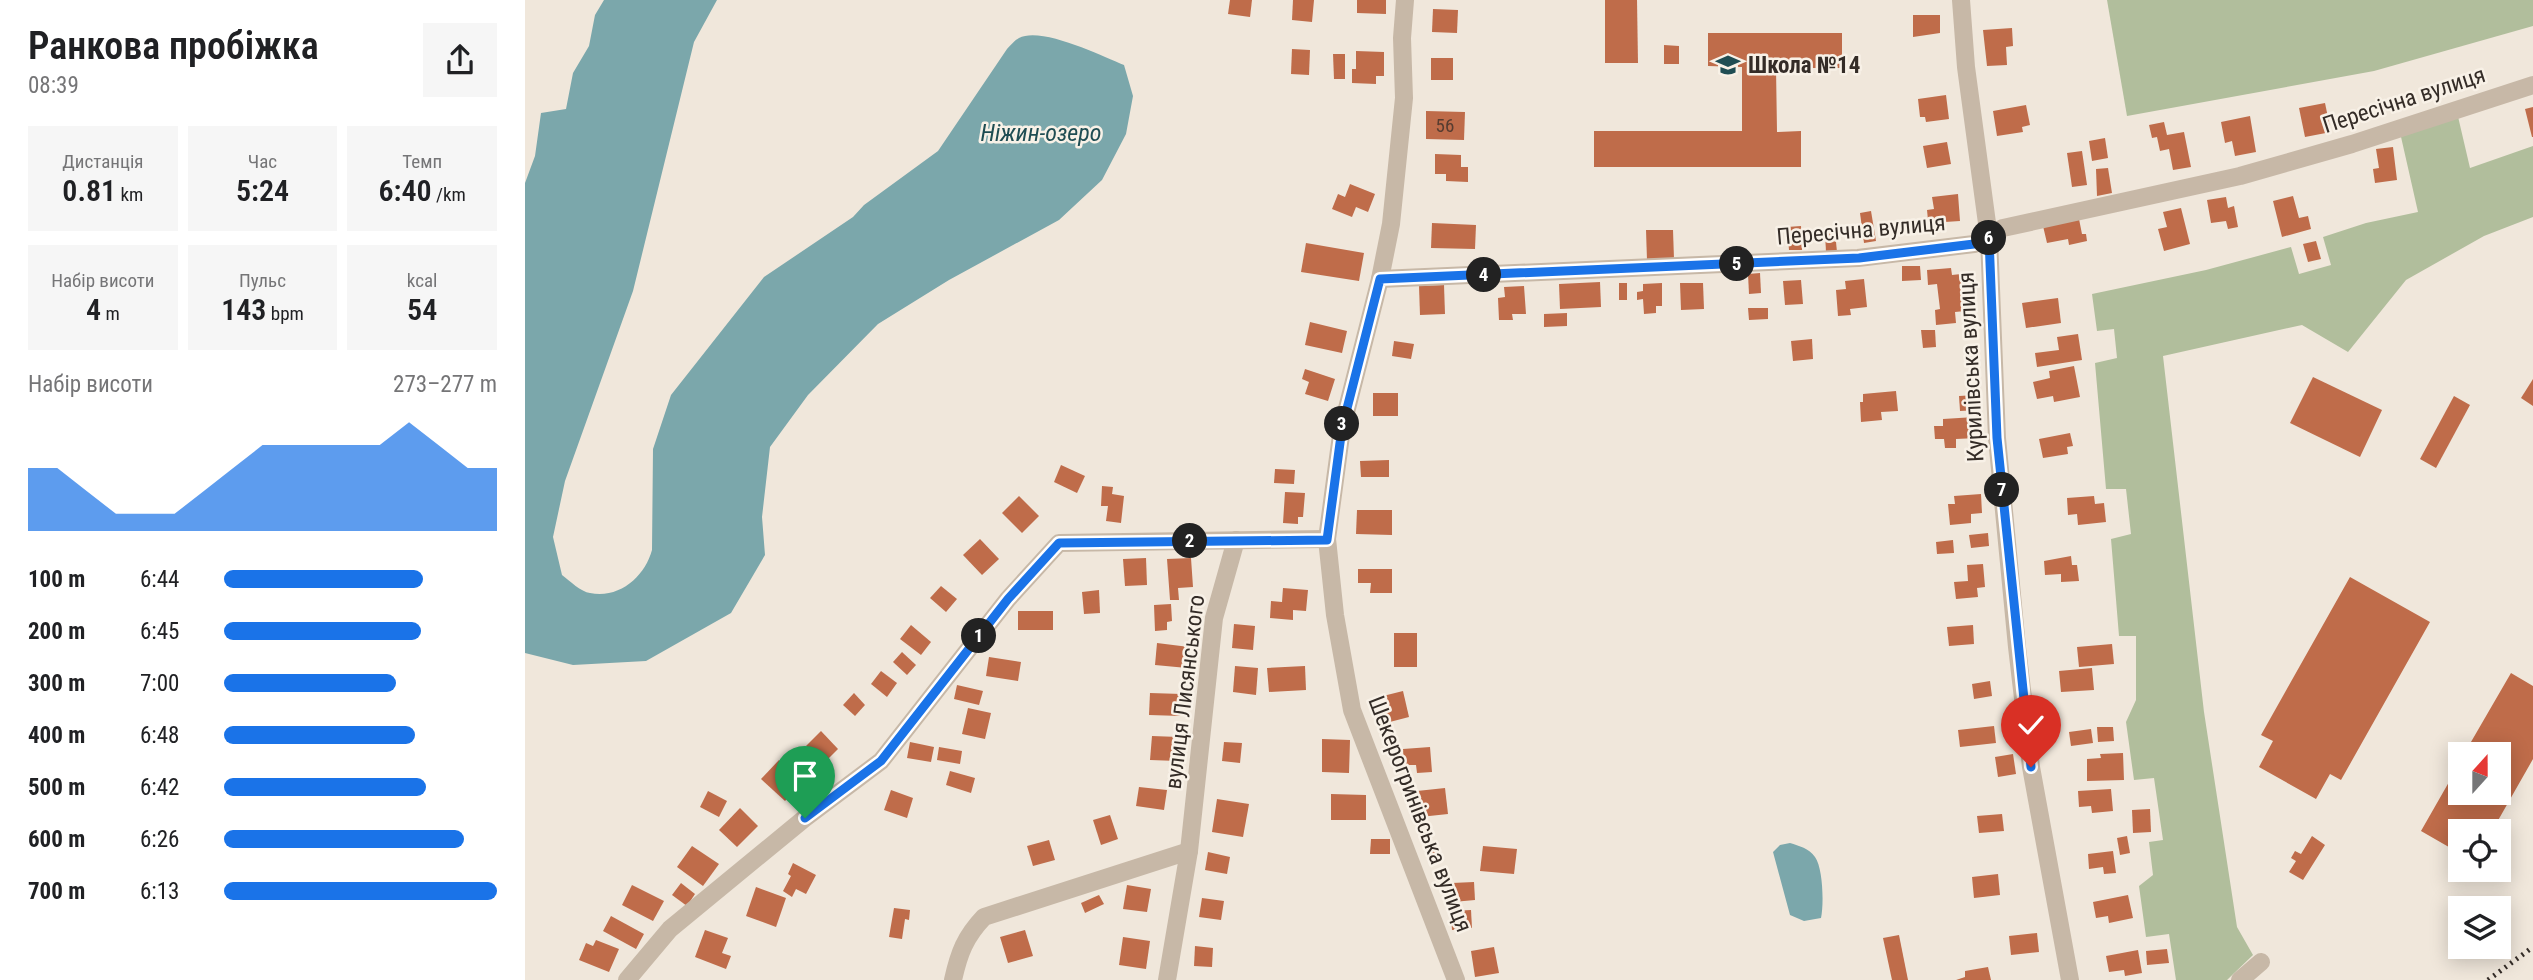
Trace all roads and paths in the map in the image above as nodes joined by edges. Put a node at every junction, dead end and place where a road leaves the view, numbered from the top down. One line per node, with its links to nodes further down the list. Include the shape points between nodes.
1 (1405, 0): 5 (street, Шекерогринівська вулиця, via 1404,98 1391,224)
2 (1961, 0): 4 (street, Курилівська вулиця)
3 (2533, 85): 4 (street, Пересічна вулиця, via 2240,176 2003,228)
4 (1989, 238): 5 (street, Пересічна вулиця, via 1974,244 1859,258); 14 (street, Курилівська вулиця, via 1997,438 2017,647 2031,767)
5 (1380, 279): 7 (street, Шекерогринівська вулиця, via 1342,428)
6 (1236, 540): 7 (street); 8 (street, вулиця Лисянського, via 1214,618); 10 (street, via 1059,543 1008,599 881,761 670,929)
7 (1327, 540): 13 (street, Шекерогринівська вулиця, via 1352,710)
8 (1189, 851): 11 (street, via 984,917 959,952); 12 (street, вулиця Лисянського)
9 (2261, 962): 15 (street)
10 (627, 980)
11 (953, 980)
12 (1167, 980)
13 (1457, 980)
14 (2070, 980)
15 (2240, 980)

